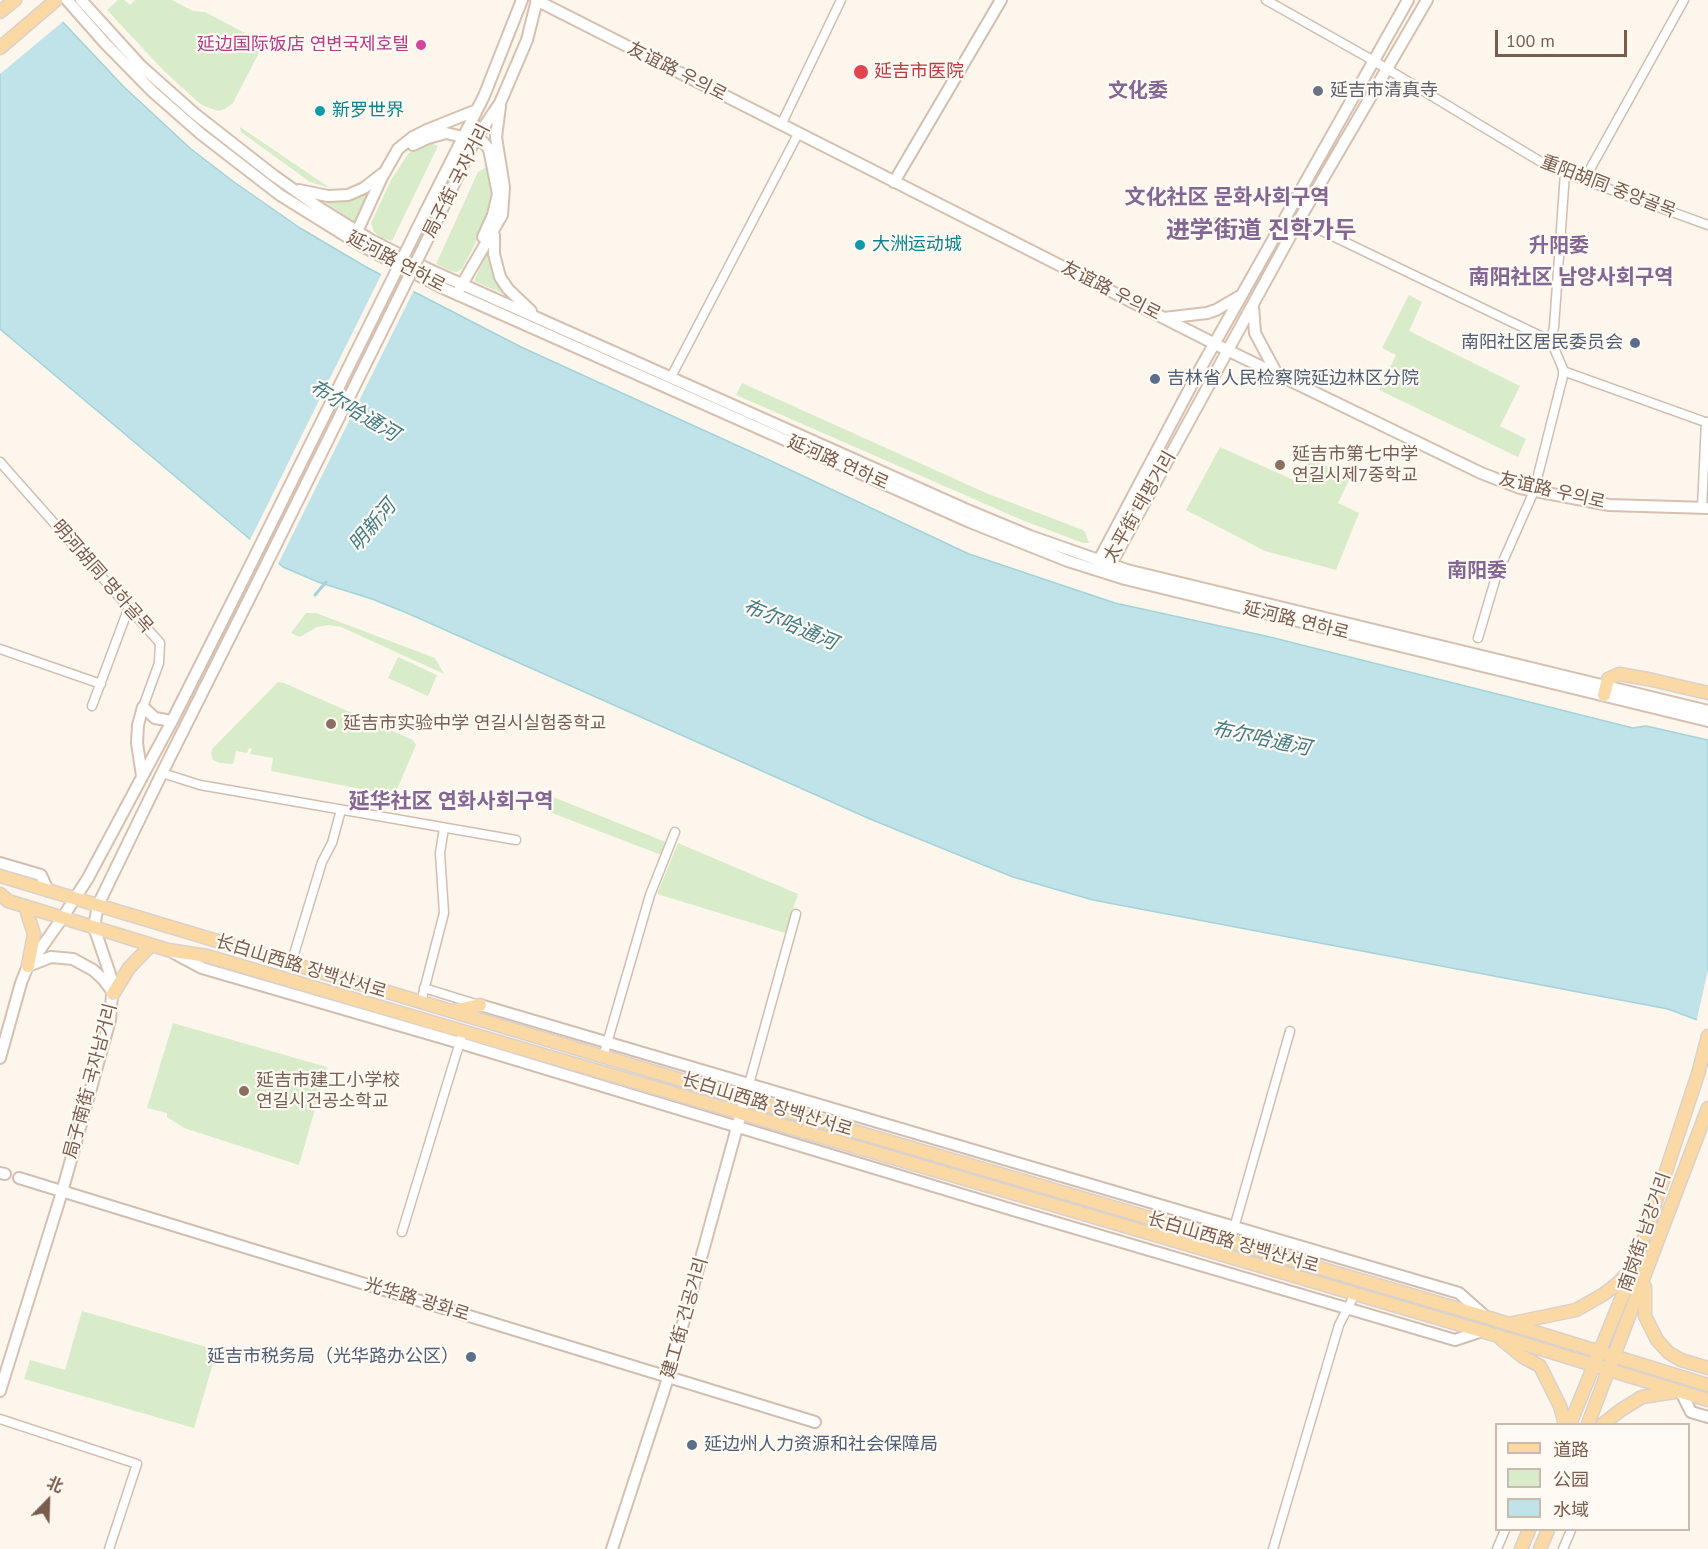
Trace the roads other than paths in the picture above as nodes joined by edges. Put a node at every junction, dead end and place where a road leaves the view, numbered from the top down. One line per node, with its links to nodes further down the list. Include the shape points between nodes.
1 (15, 0): 13 (main road)
2 (56, 0): 14 (main road)
3 (67, 0): 31 (main road, 延河路 연하로, via 185,121 280,195)
4 (81, 0): 27 (main road, 延河路 연하로, via 168,92)
5 (536, 0): 12 (main road); 17 (main road, 局子街 국자거리, via 526,40); 19 (main road, 友谊路 우의로)
6 (841, 0): 19 (street)
7 (1001, 0): 26 (main road)
8 (1266, 0): 15 (street, 重阳胡同 중양골목)
9 (1408, 0): 15 (main road, 太平街 태평거리)
10 (1427, 0): 16 (main road, 太平街 태평거리)
11 (1684, 0): 25 (street)
12 (520, 1): 18 (main road, 局子街 국자거리)
13 (0, 12)
14 (0, 48)
15 (1374, 61): 16 (street, 重阳胡同 중양골목); 33 (main road, 太平街 태평거리)
16 (1387, 69): 24 (street, 重阳胡同 중양골목); 28 (main road, 太平街 태평거리)
17 (500, 103): 22 (main road, 局子街 국자거리); 30 (main road, via 496,146 504,194)
18 (477, 110): 21 (main road, 局子街 국자거리); 23 (main road, via 413,137 394,155)
19 (781, 125): 20 (main road, 友谊路 우의로)
20 (798, 134): 26 (main road, 友谊路 우의로); 42 (street)
21 (462, 137): 31 (main road, via 444,133 418,142 404,153); 59 (main road, 局子街 국자거리, bridge)
22 (474, 141): 32 (main road, via 483,142 489,149 498,194 493,215); 49 (main road, 局子街 국자거리, bridge)
23 (385, 171): 27 (main road, via 348,195); 31 (main road)
24 (1565, 173): 25 (street, 重阳胡同 중양골목); 37 (street)
25 (1584, 180): 29 (street, 重阳胡同 중양골목)
26 (894, 182): 36 (main road, 友谊路 우의로)
27 (293, 188): 31 (main road, 延河路 연하로)
28 (1299, 220): 34 (main road, 太平街 태평거리); 37 (street)
29 (1708, 225)
30 (497, 226): 32 (main road); 35 (main road, via 494,254 500,277)
31 (357, 237): 32 (main road, 延河路 연하로)
32 (458, 288): 35 (main road, 延河路 연하로); 48 (main road, 延河路 연하로, via 993,532)
33 (1241, 296): 36 (main road, via 1207,313); 38 (main road, 太平街 태평거리)
34 (1252, 304): 39 (main road, 太平街 태평거리); 41 (main road, via 1255,333)
35 (535, 316): 42 (main road, 延河路 연하로)
36 (1164, 318): 38 (main road, 友谊路 우의로)
37 (1551, 341): 40 (street)
38 (1215, 343): 39 (main road, 友谊路 우의로); 48 (main road, 太平街 태평거리)
39 (1227, 350): 41 (main road, 友谊路 우의로); 47 (main road, 太平街 태평거리)
40 (1563, 371): 43 (street); 45 (street)
41 (1277, 374): 45 (main road, 友谊路 우의로, via 1481,473)
42 (671, 378): 48 (main road, 延河路 연하로)
43 (1707, 423): 46 (street)
44 (0, 462): 50 (street, 明河胡同 명하골목)
45 (1534, 490): 46 (main road, 友谊路 우의로, via 1609,505); 51 (street, via 1496,577)
46 (1705, 508)
47 (1111, 564): 48 (main road, 太平街 태평거리); 54 (main road, 延河路 연하로)
48 (1100, 566): 54 (main road, 延河路 연하로)
49 (256, 585): 61 (main road, 局子南街 국자남거리)
50 (129, 607): 53 (street); 57 (street, 明河胡同 명하골목, via 160,644 159,663)
51 (1478, 638)
52 (0, 649): 53 (street)
53 (101, 684): 56 (street)
54 (1605, 690): 55 (main road, via 1610,677 1626,675); 58 (main road, 延河路 연하로); 60 (main road, 延河路 연하로)
55 (1708, 693)
56 (92, 706)
57 (143, 708): 59 (main road, via 155,718); 62 (main road, via 137,743)
58 (1708, 711)
59 (172, 721): 62 (main road)
60 (1708, 721)
61 (162, 773): 63 (street, via 200,785); 72 (main road, 局子南街 국자남거리)
62 (142, 776): 71 (main road)
63 (341, 810): 64 (street); 78 (street)
64 (444, 828): 66 (street); 80 (street, via 440,853 444,914)
65 (675, 832): 88 (street, via 650,895)
66 (516, 840)
67 (0, 863): 69 (main road, 长白山西路 장백산서로, via 41,875)
68 (0, 876): 69 (main road, 长白山西路 장백산서로)
69 (48, 891): 71 (main road, 长白山西路 장백산서로)
70 (2, 899): 73 (main road, 长白山西路 장백산서로)
71 (75, 900): 72 (main road, 长白山西路 장백산서로); 75 (main road)
72 (98, 905): 76 (main road, 局子南街 국자남거리); 78 (main road, 长白山西路 장백산서로)
73 (26, 906): 75 (main road, 长白山西路 장백산서로); 79 (main road, via 34,934)
74 (796, 914): 91 (street)
75 (63, 917): 76 (main road, 长白山西路 장백산서로); 79 (main road)
76 (94, 927): 77 (main road, 长白山西路 장백산서로); 81 (main road, 局子南街 국자남거리, via 113,982)
77 (151, 945): 81 (main road, via 129,968); 87 (main road, 长白山西路 장백산서로, via 207,956)
78 (291, 964): 82 (main road, 长白山西路 장백산서로)
79 (28, 966): 81 (main road, via 51,957 73,959 93,970); 90 (main road)
80 (424, 988): 82 (street); 83 (street)
81 (113, 994): 97 (main road, 局子南街 국자남거리, via 110,1020)
82 (421, 1002): 84 (main road, 长白山西路 장백산서로)
83 (480, 1005): 84 (main road); 88 (main road, 长白山西路 장백산서로)
84 (452, 1011): 89 (main road, 长白山西路 장백산서로)
85 (1290, 1031): 98 (street)
86 (1708, 1036): 101 (main road, 南岗街 남강거리)
87 (461, 1037): 94 (main road, 长白山西路 장백산서로); 95 (main road, 长白山西路 장백산서로); 99 (street)
88 (608, 1042): 89 (street); 91 (main road, 长白山西路 장백산서로)
89 (603, 1057): 92 (main road, 长白山西路 장백산서로)
90 (0, 1058)
91 (749, 1084): 92 (main road, 建工街 건공거리); 98 (main road, 长白山西路 장백산서로)
92 (746, 1099): 94 (main road, 建工街 건공거리); 100 (main road, 长白山西路 장백산서로)
93 (1708, 1108): 102 (main road, 南岗街 남강거리)
94 (742, 1114): 95 (main road, 建工街 건공거리); 103 (main road, 长白山西路 장백산서로)
95 (739, 1128): 104 (main road, 长白山西路 장백산서로); 114 (main road, 建工街 건공거리)
96 (19, 1178): 97 (main road, 光华路 광화로)
97 (62, 1192): 114 (main road, 光华路 광화로); 116 (main road, 局子南街 국자남거리)
98 (1234, 1227): 100 (street); 105 (main road, 长白山西路 장백산서로, via 1459,1293)
99 (402, 1232)
100 (1230, 1242): 105 (main road, 长白山西路 장백산서로)
101 (1635, 1265): 106 (main road, via 1604,1294 1576,1310); 109 (main road, 南岗街 남강거리)
102 (1645, 1279): 110 (main road, 南岗街 남강거리); 112 (main road, via 1645,1316 1657,1340 1681,1360)
103 (1355, 1294): 104 (street); 107 (main road, 长白山西路 장백산서로)
104 (1347, 1309): 107 (main road, 长白山西路 장백산서로, via 1455,1340); 132 (street)
105 (1486, 1317): 106 (main road, 长白山西路 장백산서로)
106 (1509, 1324): 109 (main road, 长白山西路 장백산서로)
107 (1482, 1331): 108 (main road, 长白山西路 장백산서로)
108 (1495, 1335): 111 (main road, 长白山西路 장백산서로); 122 (main road, via 1540,1366)
109 (1599, 1352): 110 (main road, 长白山西路 장백산서로); 111 (main road, 南岗街 남강거리)
110 (1615, 1357): 113 (main road, 南岗街 남강거리); 115 (main road, 长白山西路 장백산서로)
111 (1594, 1365): 113 (main road, 长白山西路 장백산서로); 123 (main road, 南岗街 남강거리)
112 (1708, 1368)
113 (1610, 1370): 117 (main road, 长白山西路 장백산서로); 124 (main road, 南岗街 남강거리)
114 (668, 1378): 121 (main road, 光华路 광화로); 131 (main road, 建工街 건공거리)
115 (1708, 1385)
116 (0, 1391)
117 (1681, 1392): 118 (main road, 长白山西路 장백산서로); 119 (main road, via 1691,1412); 125 (main road, via 1642,1397)
118 (1708, 1400)
119 (1708, 1418)
120 (0, 1419): 130 (street, via 137,1464)
121 (815, 1422)
122 (1564, 1423)
123 (1571, 1423)
124 (1589, 1423)
125 (1605, 1423)
126 (1504, 1531): 133 (street)
127 (1529, 1531): 134 (main road)
128 (1548, 1531): 135 (main road)
129 (1571, 1531): 136 (street)
130 (109, 1549)
131 (612, 1549)
132 (1273, 1549)
133 (1497, 1549)
134 (1521, 1549)
135 (1540, 1549)
136 (1563, 1549)

